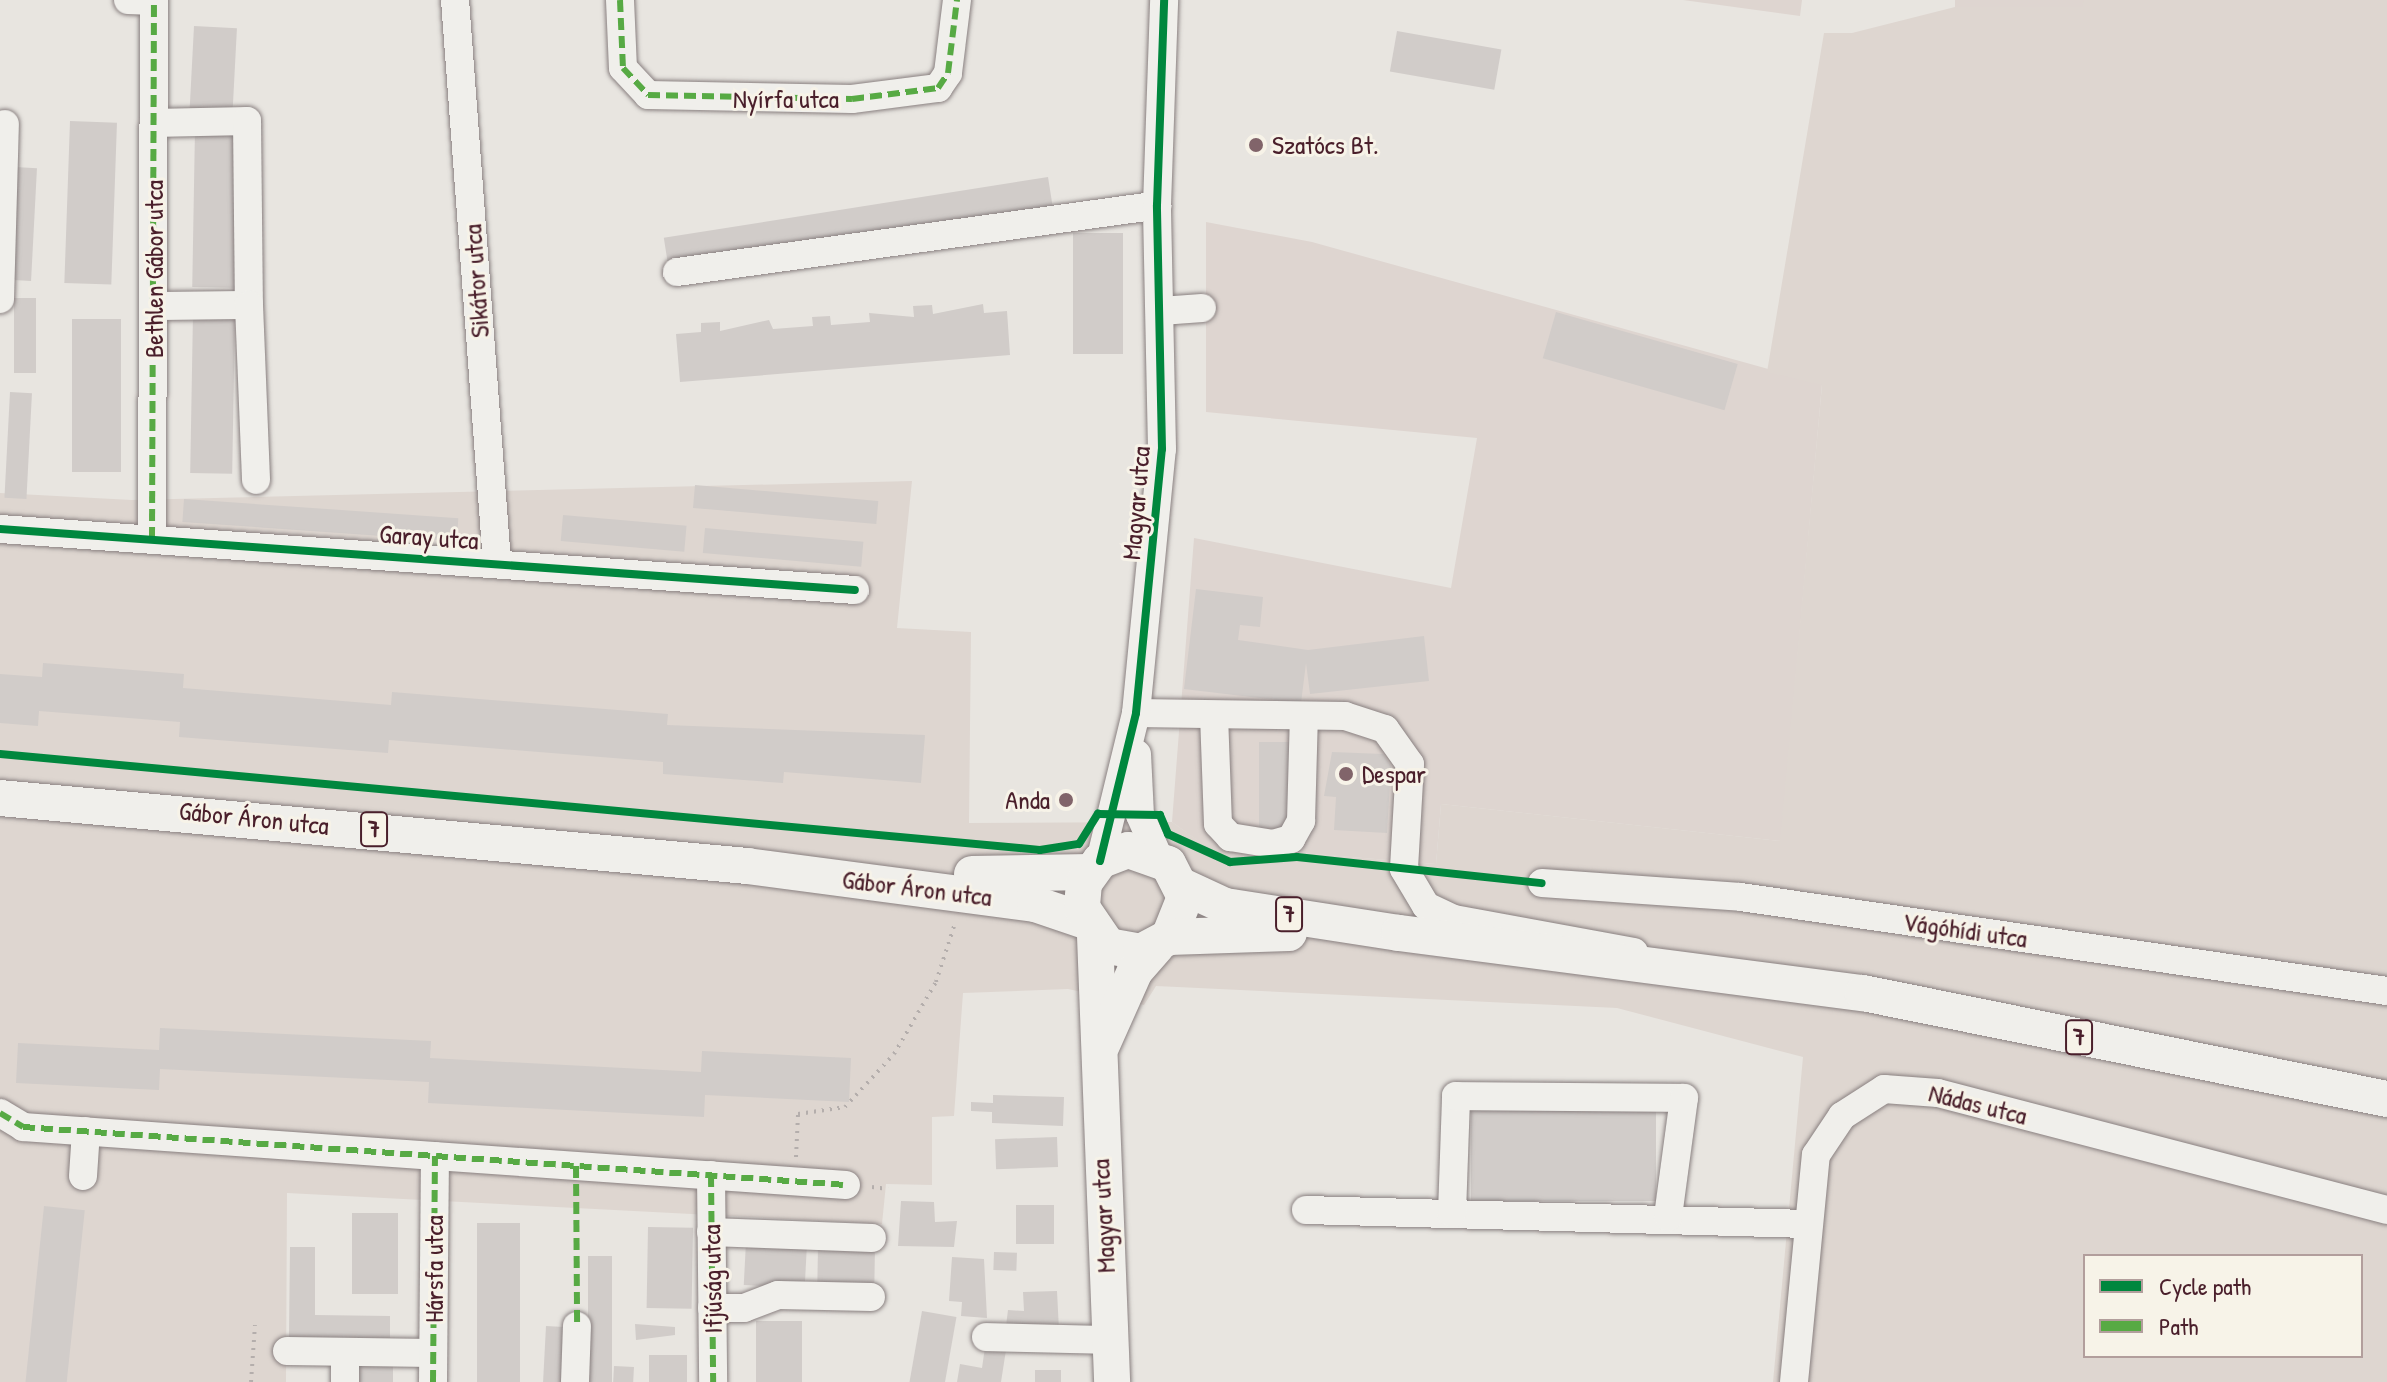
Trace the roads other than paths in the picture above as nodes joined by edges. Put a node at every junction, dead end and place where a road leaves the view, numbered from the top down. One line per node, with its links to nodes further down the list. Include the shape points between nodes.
1 (146, 0): 6 (street, Bethlen Gábor utca)
2 (455, 0): 18 (street, Sikátor utca)
3 (620, 0): 4 (street, Nyírfa utca, via 623,68 648,95 836,99 938,88 948,73)
4 (957, 0)
5 (1164, 0): 8 (street, Magyar utca)
6 (154, 123): 11 (street, via 247,121); 12 (street, Bethlen Gábor utca)
7 (5, 124): 10 (street)
8 (1157, 205): 9 (street); 14 (street, Magyar utca)
9 (677, 272)
10 (0, 299)
11 (249, 305): 12 (street); 15 (street)
12 (154, 306): 17 (street, Bethlen Gábor utca)
13 (1202, 308): 14 (street)
14 (1161, 311): 20 (street, Magyar utca, via 1163,437)
15 (256, 480)
16 (0, 529): 17 (street, Garay utca)
17 (152, 539): 18 (street, Garay utca)
18 (497, 562): 19 (street, Garay utca)
19 (855, 590)
20 (1136, 713): 21 (street); 24 (street, Magyar utca, via 1140,815); 26 (street, Magyar utca)
21 (1214, 715): 22 (street); 22 (street, via 1218,824 1230,837 1273,844 1291,839 1301,821)
22 (1304, 716): 32 (street, via 1362,720 1403,745 1411,775 1404,869 1426,906 1454,919 1595,940)
23 (0, 798): 25 (main road, Gábor Áron utca / 7)
24 (1158, 856): 26 (main road, 7, via 1128,850); 28 (main road, 7)
25 (747, 866): 26 (main road, Gábor Áron utca / 7, via 1037,877); 29 (main road, Gábor Áron utca / 7, via 1035,904)
26 (1095, 866): 29 (main road, via 1082,896)
27 (1542, 883): 33 (street, Vágóhídi utca, via 1741,897)
28 (1182, 886): 30 (main road, 7, via 1225,906); 31 (main road, via 1184,908)
29 (1090, 928): 31 (main road, 7, via 1124,951); 34 (main road, Magyar utca)
30 (1399, 933): 31 (main road, 7); 32 (main road, 7)
31 (1163, 942): 34 (main road, Magyar utca, via 1135,971)
32 (1669, 963): 35 (main road, 7, via 1863,993)
33 (2387, 991)
34 (1100, 1050): 53 (main road, Magyar utca)
35 (2387, 1099)
36 (0, 1113): 37 (street, via 23,1127)
37 (86, 1131): 38 (street); 40 (street)
38 (435, 1156): 39 (street); 56 (street, Hársfa utca)
39 (711, 1175): 41 (street); 47 (street, Ifjúság utca)
40 (83, 1176)
41 (846, 1185)
42 (1306, 1210): 44 (street)
43 (2387, 1210): 46 (street, Nádas utca, via 1899,1088 1873,1093 1832,1127 1811,1173)
44 (1452, 1213): 45 (street); 45 (street, via 1456,1096 1684,1098)
45 (1668, 1217): 46 (street)
46 (1805, 1224): 62 (street, Nádas utca)
47 (711, 1232): 48 (street); 50 (street, Ifjúság utca)
48 (872, 1238)
49 (871, 1297): 50 (street, via 778,1295 744,1308)
50 (712, 1308): 60 (street, Ifjúság utca)
51 (577, 1326): 59 (street)
52 (986, 1337): 53 (street)
53 (1110, 1340): 61 (main road, Magyar utca)
54 (287, 1351): 55 (street)
55 (345, 1352): 56 (street); 57 (street)
56 (433, 1353): 58 (street, Hársfa utca)
57 (345, 1382)
58 (433, 1382)
59 (575, 1382)
60 (713, 1382)
61 (1112, 1382)
62 (1794, 1382)

